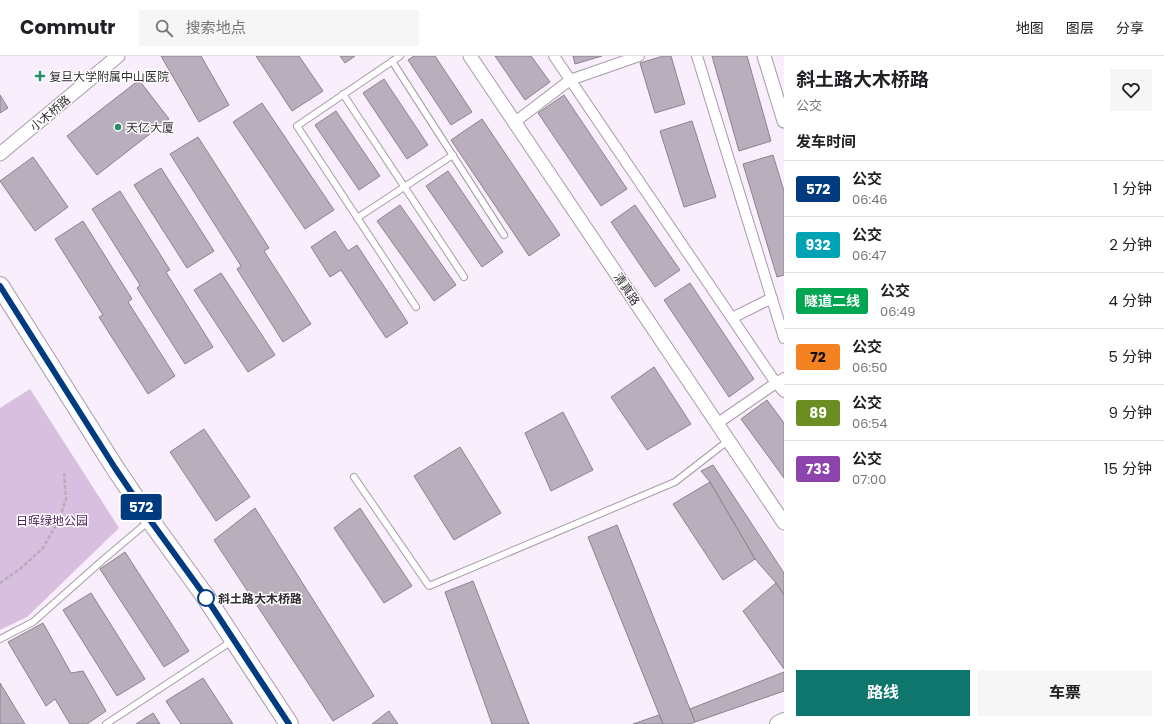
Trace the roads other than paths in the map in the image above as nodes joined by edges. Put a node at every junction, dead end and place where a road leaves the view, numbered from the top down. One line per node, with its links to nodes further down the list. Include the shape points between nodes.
1 (118, 56): 13 (street, 小木桥路)
2 (400, 56): 8 (lane)
3 (470, 56): 12 (street, 清真路)
4 (554, 56): 9 (street)
5 (639, 56): 9 (street)
6 (697, 56): 20 (street)
7 (764, 56): 11 (street)
8 (392, 61): 10 (lane); 14 (lane)
9 (570, 80): 12 (street); 22 (street)
10 (343, 94): 15 (lane); 16 (lane, via 297,126)
11 (784, 121)
12 (515, 122): 26 (street, 清真路)
13 (0, 154)
14 (452, 155): 15 (lane); 17 (lane)
15 (404, 187): 16 (lane); 18 (lane)
16 (357, 218): 21 (lane)
17 (504, 235)
18 (464, 277)
19 (0, 286): 29 (main road)
20 (772, 298): 22 (street); 23 (street)
21 (416, 307)
22 (732, 318): 24 (street)
23 (784, 338)
24 (780, 381): 25 (street); 26 (street)
25 (784, 392)
26 (718, 423): 27 (street, 清真路)
27 (729, 440): 28 (lane, via 675,482 429,586); 30 (street, 清真路)
28 (354, 477)
29 (150, 520): 31 (lane, via 33,622); 32 (main road)
30 (784, 522)
31 (0, 639)
32 (234, 640): 34 (lane); 35 (main road)
33 (784, 722): 36 (street)
34 (106, 724)
35 (289, 724)
36 (778, 724)

